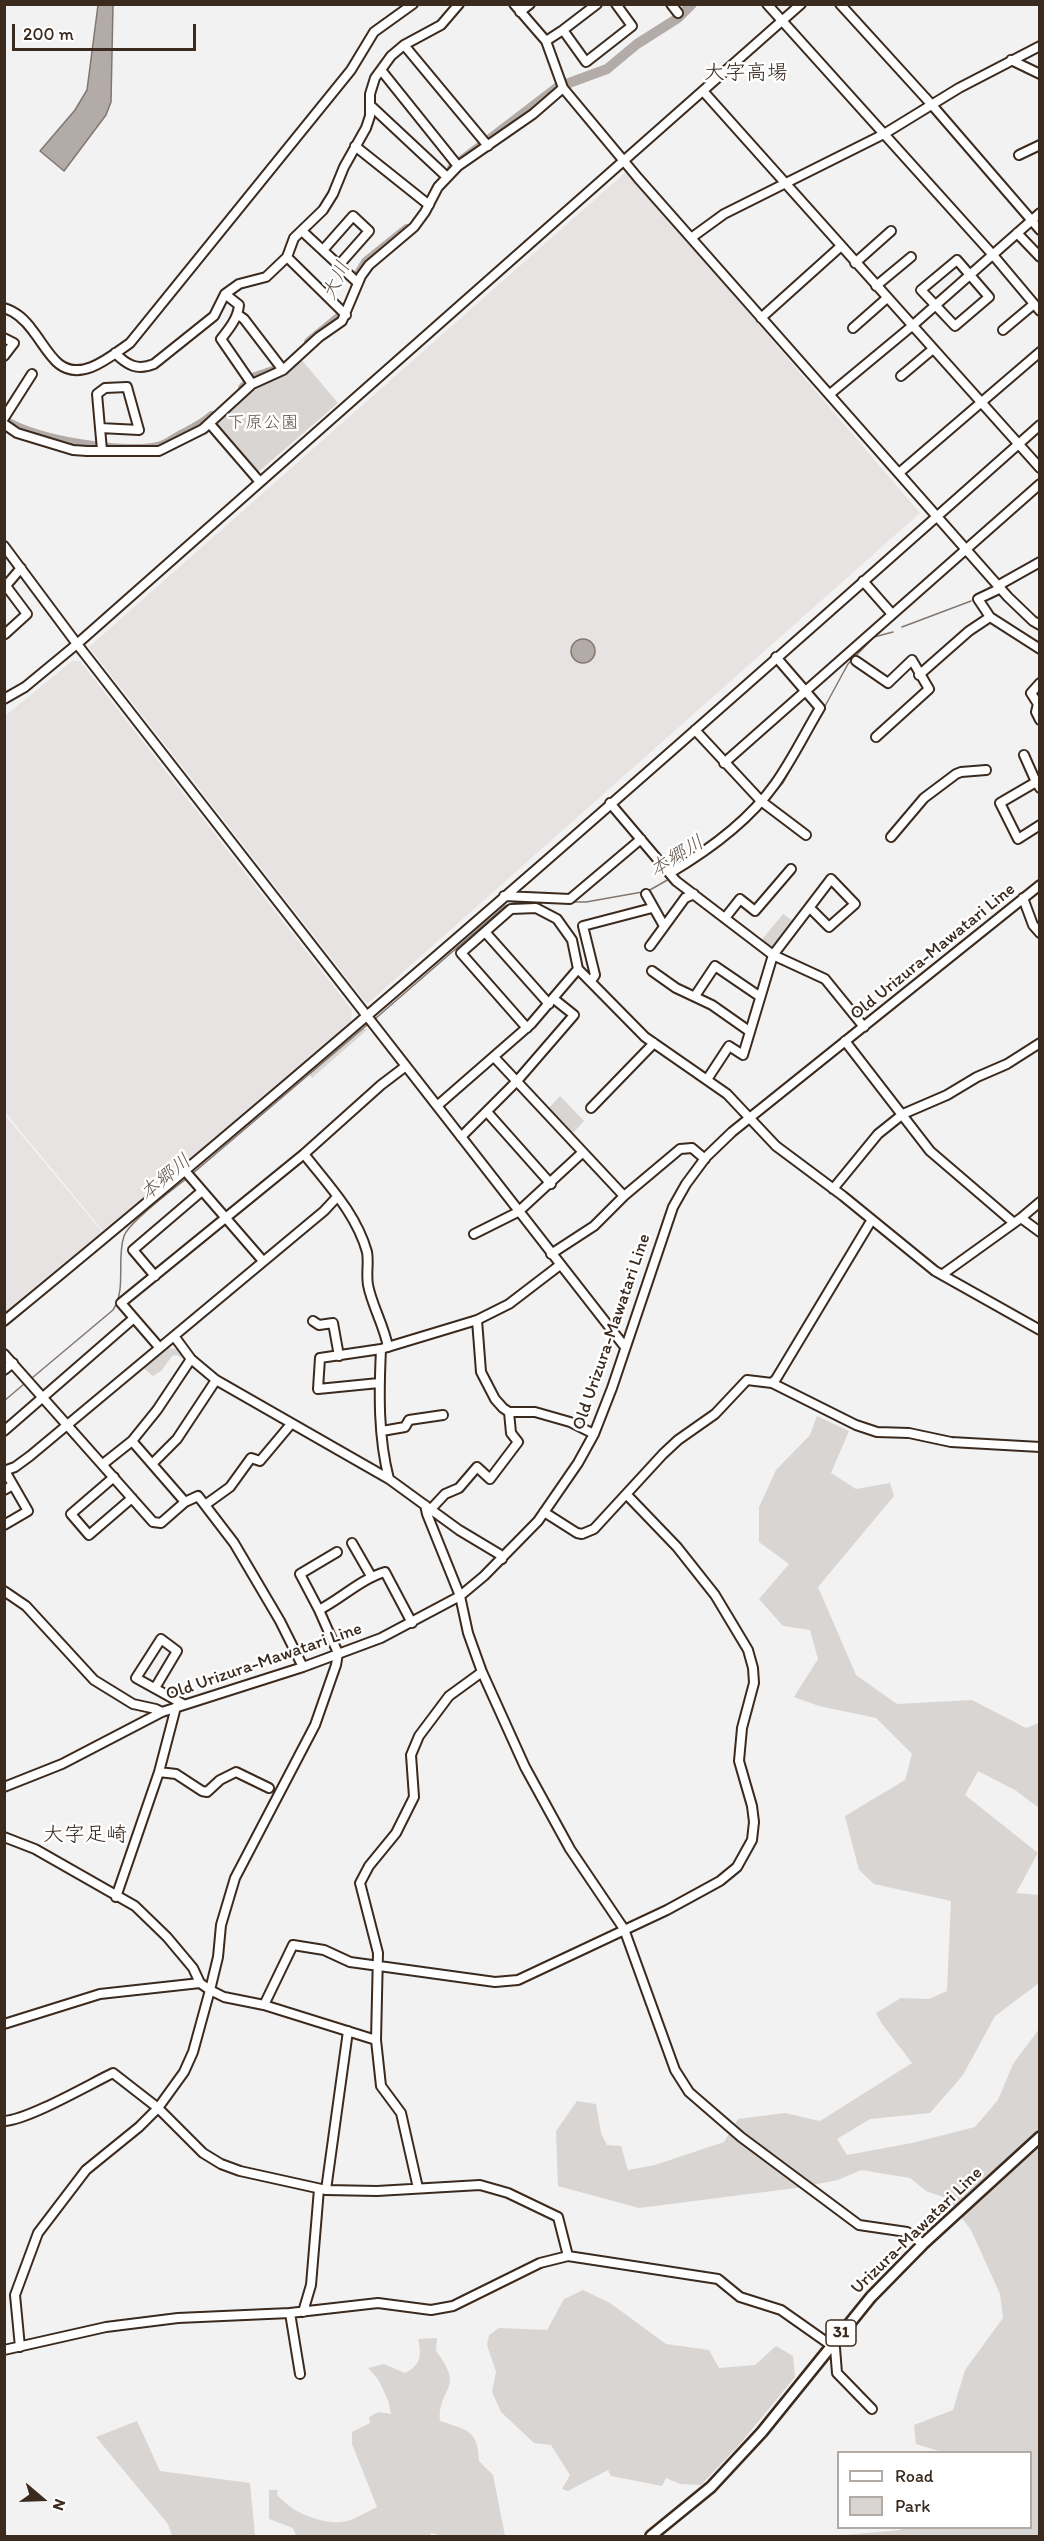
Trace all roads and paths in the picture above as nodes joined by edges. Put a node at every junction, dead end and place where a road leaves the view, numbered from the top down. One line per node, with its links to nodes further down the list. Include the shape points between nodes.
1 (413, 4): 67 (street, via 374,32 351,69 138,336)
2 (459, 4): 16 (street, via 441,25)
3 (514, 4): 11 (street)
4 (530, 4): 11 (street)
5 (597, 4): 14 (street)
6 (616, 4): 14 (street, via 632,26 586,62)
7 (670, 4): 12 (street)
8 (767, 4): 13 (street)
9 (801, 4): 13 (street)
10 (840, 4): 23 (street)
11 (520, 12): 15 (street)
12 (678, 13)
13 (782, 21): 22 (street); 25 (street)
14 (563, 30): 15 (street)
15 (546, 41): 21 (street)
16 (404, 45): 19 (street); 26 (street)
17 (1040, 46): 18 (street)
18 (1011, 60): 20 (street); 23 (street)
19 (381, 70): 24 (street, via 370,94); 31 (street)
20 (1040, 74)
21 (563, 88): 26 (street); 30 (street)
22 (703, 91): 30 (street); 33 (street)
23 (932, 105): 25 (street); 36 (street)
24 (371, 106): 28 (street, via 366,128); 32 (street)
25 (884, 134): 33 (street); 44 (street)
26 (486, 143): 31 (street)
27 (1040, 145): 29 (street)
28 (355, 146): 34 (street); 38 (street, via 333,194)
29 (1019, 155)
30 (624, 161): 41 (street); 84 (street)
31 (456, 164): 32 (street)
32 (445, 175): 34 (street)
33 (788, 184): 41 (street, via 724,214); 42 (street)
34 (427, 204): 51 (street, via 414,227)
35 (1040, 213): 36 (street)
36 (1031, 221): 37 (street); 40 (street)
37 (1040, 230)
38 (303, 231): 43 (street); 45 (street, via 294,238)
39 (891, 231): 48 (street)
40 (1017, 233): 44 (street); 47 (street)
41 (691, 238): 60 (street)
42 (840, 247): 48 (street); 60 (street)
43 (323, 250): 49 (street); 49 (street, via 353,216 361,223 369,231)
44 (993, 255): 50 (street); 56 (street)
45 (287, 257): 53 (street, via 266,277 239,284); 58 (street)
46 (911, 257): 52 (street)
47 (1040, 257)
48 (855, 263): 52 (street)
49 (339, 265): 51 (street)
50 (970, 276): 55 (street); 55 (street, via 957,260 921,290); 55 (street, via 989,297 955,326)
51 (355, 280): 58 (street)
52 (876, 286): 54 (street)
53 (225, 294): 59 (street, via 239,305); 67 (street, via 214,316 154,364 137,368)
54 (886, 298): 61 (street); 62 (street)
55 (935, 305): 61 (street)
56 (1037, 307): 63 (street)
57 (4, 308): 67 (street, via 24,319 57,363 70,369 84,370)
58 (344, 313): 69 (street, via 342,321)
59 (237, 314): 69 (street); 72 (street, via 221,339)
60 (761, 318): 73 (street)
61 (912, 326): 65 (street); 73 (street)
62 (854, 328)
63 (1004, 330)
64 (4, 338): 68 (street, via 14,343)
65 (933, 349): 71 (street); 74 (street)
66 (1040, 352): 74 (street)
67 (115, 353)
68 (4, 357)
69 (281, 368): 72 (street)
70 (32, 374): 75 (street)
71 (901, 376)
72 (250, 381): 77 (street)
73 (830, 394): 83 (street)
74 (981, 403): 80 (street); 83 (street)
75 (4, 418)
76 (4, 424): 81 (street, via 17,433 73,450)
77 (210, 424): 81 (street, via 159,451); 84 (street)
78 (1040, 425): 80 (street)
79 (100, 428): 79 (street, via 97,394 105,388 127,387 139,430); 81 (street)
80 (1018, 444): 82 (street); 86 (street)
81 (102, 449)
82 (1040, 468)
83 (899, 473): 86 (street)
84 (260, 482): 98 (street)
85 (1040, 484): 88 (street)
86 (937, 516): 88 (street); 91 (street)
87 (4, 546): 90 (street)
88 (967, 548): 93 (street); 94 (street)
89 (1040, 562): 93 (street)
90 (21, 568): 92 (street); 98 (street)
91 (863, 581): 94 (street); 100 (street)
92 (5, 585): 97 (street, via 27,614)
93 (1000, 586): 95 (street, via 978,599); 96 (street)
94 (892, 614): 104 (street)
95 (990, 617): 99 (street); 102 (street)
96 (1040, 625)
97 (4, 634)
98 (77, 644): 105 (street, via 25,687); 142 (street)
99 (1040, 649)
100 (776, 657): 104 (street); 107 (street)
101 (856, 661): 102 (street, via 888,683 912,660)
102 (919, 675): 108 (street, via 929,689)
103 (1040, 682): 106 (street, via 1030,693 1038,704)
104 (806, 691): 110 (street); 114 (street, via 820,708)
105 (4, 699)
106 (1040, 720)
107 (695, 730): 110 (street); 113 (street)
108 (876, 737)
109 (1024, 755): 112 (street)
110 (724, 763): 114 (street)
111 (986, 770): 117 (street, via 956,774 924,798)
112 (1038, 785): 115 (street, via 1000,803 1018,838)
113 (610, 803): 118 (street); 124 (street)
114 (764, 803): 116 (street); 120 (street, via 713,847)
115 (1040, 825)
116 (806, 835)
117 (891, 837)
118 (641, 839): 120 (street); 125 (street, via 570,899)
119 (791, 869): 130 (street, via 755,911 740,899)
120 (670, 873): 123 (street)
121 (1040, 885): 126 (street, Old Urizura-Mawatari Line)
122 (646, 894): 129 (street)
123 (694, 894): 130 (street); 131 (street, via 685,898)
124 (504, 896): 125 (street); 142 (street)
125 (514, 896): 127 (street)
126 (1023, 898): 133 (street); 143 (street, Old Urizura-Mawatari Line)
127 (516, 907): 132 (street); 136 (street, via 536,908 557,919 572,940)
128 (810, 908): 128 (street, via 831,879 855,904 829,927); 135 (street)
129 (652, 909): 131 (street); 138 (street, via 583,926 596,975)
130 (724, 918): 135 (street)
131 (664, 926): 134 (street)
132 (485, 932): 141 (street); 144 (street, via 462,953)
133 (1040, 933)
134 (650, 946)
135 (773, 955): 140 (street); 143 (street, via 825,979)
136 (578, 969): 138 (street); 141 (street)
137 (652, 971): 139 (street)
138 (591, 981): 147 (street)
139 (694, 996): 140 (street, via 715,966); 145 (street)
140 (759, 996): 145 (street)
141 (552, 1002): 144 (street); 152 (street, via 574,1015)
142 (368, 1017): 150 (street); 162 (street)
143 (864, 1026): 146 (street, Old Urizura-Mawatari Line)
144 (527, 1028): 149 (street)
145 (749, 1031): 151 (street, via 743,1055 729,1046)
146 (845, 1041): 156 (street); 157 (street, Old Urizura-Mawatari Line)
147 (654, 1043): 151 (street); 154 (street)
148 (1040, 1043): 156 (street, via 1007,1064)
149 (494, 1057): 152 (street); 153 (street)
150 (406, 1066): 153 (street); 160 (street)
151 (708, 1078): 157 (street)
152 (517, 1081): 155 (street); 159 (street)
153 (437, 1106): 158 (street)
154 (591, 1108)
155 (487, 1112): 158 (street); 163 (street)
156 (903, 1114): 164 (street, via 878,1134); 172 (street, via 930,1151)
157 (750, 1117): 161 (street, Old Urizura-Mawatari Line); 164 (street, via 776,1146)
158 (461, 1137): 169 (street)
159 (583, 1152): 163 (street); 166 (street)
160 (304, 1154): 167 (street); 170 (street)
161 (705, 1159): 166 (street, via 692,1148 681,1149); 187 (street, Old Urizura-Mawatari Line, via 686,1184 665,1226)
162 (186, 1172): 165 (street); 183 (street)
163 (551, 1184): 169 (street)
164 (833, 1189): 171 (street)
165 (202, 1191): 170 (street); 179 (street, via 133,1250)
166 (624, 1196): 175 (street, via 594,1226)
167 (337, 1197): 176 (street); 188 (street, via 356,1221 367,1253 368,1285 386,1333)
168 (1040, 1202): 172 (street)
169 (518, 1212): 174 (street); 175 (street)
170 (226, 1218): 176 (street); 179 (street)
171 (872, 1221): 178 (street); 196 (street)
172 (1017, 1221): 173 (street); 178 (street)
173 (1040, 1232)
174 (474, 1234)
175 (551, 1254): 177 (street)
176 (263, 1262): 185 (street)
177 (560, 1264): 182 (street, via 509,1304); 187 (street)
178 (943, 1274): 184 (street)
179 (154, 1276): 180 (street, via 121,1303)
180 (134, 1318): 186 (street); 197 (street)
181 (313, 1320): 190 (street, via 319,1325 333,1323)
182 (477, 1320): 188 (street); 198 (street, via 481,1372 495,1399)
183 (4, 1321)
184 (1040, 1330)
185 (174, 1336): 186 (street); 191 (street)
186 (159, 1347): 201 (street)
187 (625, 1347): 204 (street, Old Urizura-Mawatari Line)
188 (385, 1348): 190 (street); 195 (street)
189 (4, 1354): 192 (street)
190 (339, 1356): 195 (street, via 321,1358 318,1389)
191 (191, 1359): 194 (street); 205 (street)
192 (13, 1363): 193 (street); 197 (street)
193 (4, 1370)
194 (216, 1380): 200 (street); 208 (street, via 177,1439)
195 (379, 1383): 203 (street)
196 (772, 1383): 206 (street, via 877,1432 909,1433 951,1442); 214 (street, via 747,1380 715,1414 671,1447)
197 (42, 1398): 201 (street); 202 (street)
198 (509, 1412): 204 (street, via 535,1412); 218 (street, via 511,1433 518,1442 490,1479 477,1467 459,1488)
199 (443, 1415): 203 (street, via 410,1420 405,1427)
200 (291, 1424): 211 (street); 217 (street, via 260,1461 251,1458 230,1487)
201 (66, 1425): 207 (street); 209 (street, via 30,1456)
202 (4, 1431)
203 (382, 1431): 211 (street, via 382,1454)
204 (594, 1434): 219 (street, Old Urizura-Mawatari Line)
205 (132, 1441): 207 (street); 208 (street)
206 (1040, 1447)
207 (103, 1464): 210 (street)
208 (153, 1464): 216 (street)
209 (5, 1471): 212 (street)
210 (114, 1477): 215 (street); 215 (street, via 71,1514 89,1535)
211 (389, 1479): 218 (street)
212 (13, 1485): 213 (street); 220 (street, via 28,1511)
213 (4, 1490)
214 (627, 1495): 219 (street, via 594,1528 582,1534); 240 (street, via 677,1547 715,1595 747,1650 754,1683 742,1728 739,1761 754,1822 748,1849 732,1872 679,1904)
215 (132, 1498): 216 (street, via 153,1522 161,1523)
216 (185, 1502): 217 (street, via 195,1496)
217 (205, 1505): 230 (street, via 234,1543)
218 (428, 1507): 223 (street); 226 (street, via 427,1514)
219 (544, 1512): 223 (street, Old Urizura-Mawatari Line)
220 (4, 1525)
221 (352, 1543): 224 (street)
222 (337, 1552): 227 (street, via 300,1574)
223 (501, 1559): 226 (street, Old Urizura-Mawatari Line)
224 (371, 1576): 227 (street); 228 (street, via 386,1572)
225 (4, 1591): 234 (street, via 26,1606 94,1680 133,1704)
226 (460, 1596): 228 (street, Old Urizura-Mawatari Line); 231 (street)
227 (319, 1610): 229 (street)
228 (412, 1623): 229 (street, Old Urizura-Mawatari Line)
229 (338, 1653): 230 (street, Old Urizura-Mawatari Line); 243 (street, via 315,1725 235,1878 221,1925)
230 (303, 1667): 233 (street, Old Urizura-Mawatari Line)
231 (482, 1672): 240 (street, via 525,1767 570,1849); 241 (street, via 449,1696 419,1736 411,1755 414,1797 396,1833 360,1883 376,1936)
232 (154, 1688): 232 (street, via 136,1678 161,1639 177,1651); 233 (street)
233 (179, 1706): 234 (street, Old Urizura-Mawatari Line); 235 (street)
234 (162, 1712): 236 (street, Old Urizura-Mawatari Line, via 62,1764)
235 (159, 1772): 237 (street, via 176,1774 207,1792 236,1772); 239 (street)
236 (4, 1787)
237 (269, 1788)
238 (4, 1838): 239 (street, via 35,1849)
239 (116, 1897): 242 (street, via 146,1916 193,1968)
240 (624, 1929): 241 (street, via 518,1980 495,1982); 253 (street, via 675,2070 689,2092 741,2137 859,2224 907,2232)
241 (379, 1965): 244 (street, via 350,1962 324,1950 293,1945); 247 (street)
242 (200, 1983): 243 (street); 245 (street, via 100,1994)
243 (210, 1990): 244 (street); 248 (street, via 193,2052)
244 (264, 2005): 246 (street)
245 (4, 2024)
246 (348, 2031): 247 (street); 252 (street)
247 (376, 2040): 251 (street, via 381,2085 401,2113)
248 (158, 2108): 249 (street, via 113,2073); 252 (street, via 203,2153 221,2164 264,2178); 258 (street, via 86,2170 38,2233 15,2295)
249 (4, 2121)
250 (1040, 2137): 253 (main road, Urizura-Mawatari Line / 31)
251 (418, 2188): 252 (street); 254 (street, via 480,2185 545,2209 558,2217)
252 (322, 2189): 255 (street, via 312,2276)
253 (923, 2244): 257 (main road, Urizura-Mawatari Line / 31)
254 (568, 2256): 255 (street, via 540,2264 453,2307 431,2310 378,2303); 257 (street, via 718,2278 740,2296 781,2310)
255 (303, 2312): 256 (street)
256 (290, 2313): 258 (street, via 131,2323); 260 (street)
257 (831, 2345): 261 (street, via 835,2348 837,2373); 262 (main road, Urizura-Mawatari Line / 31, via 762,2432 711,2487)
258 (20, 2347): 259 (street)
259 (4, 2350)
260 (300, 2374)
261 (872, 2409)
262 (651, 2536)

